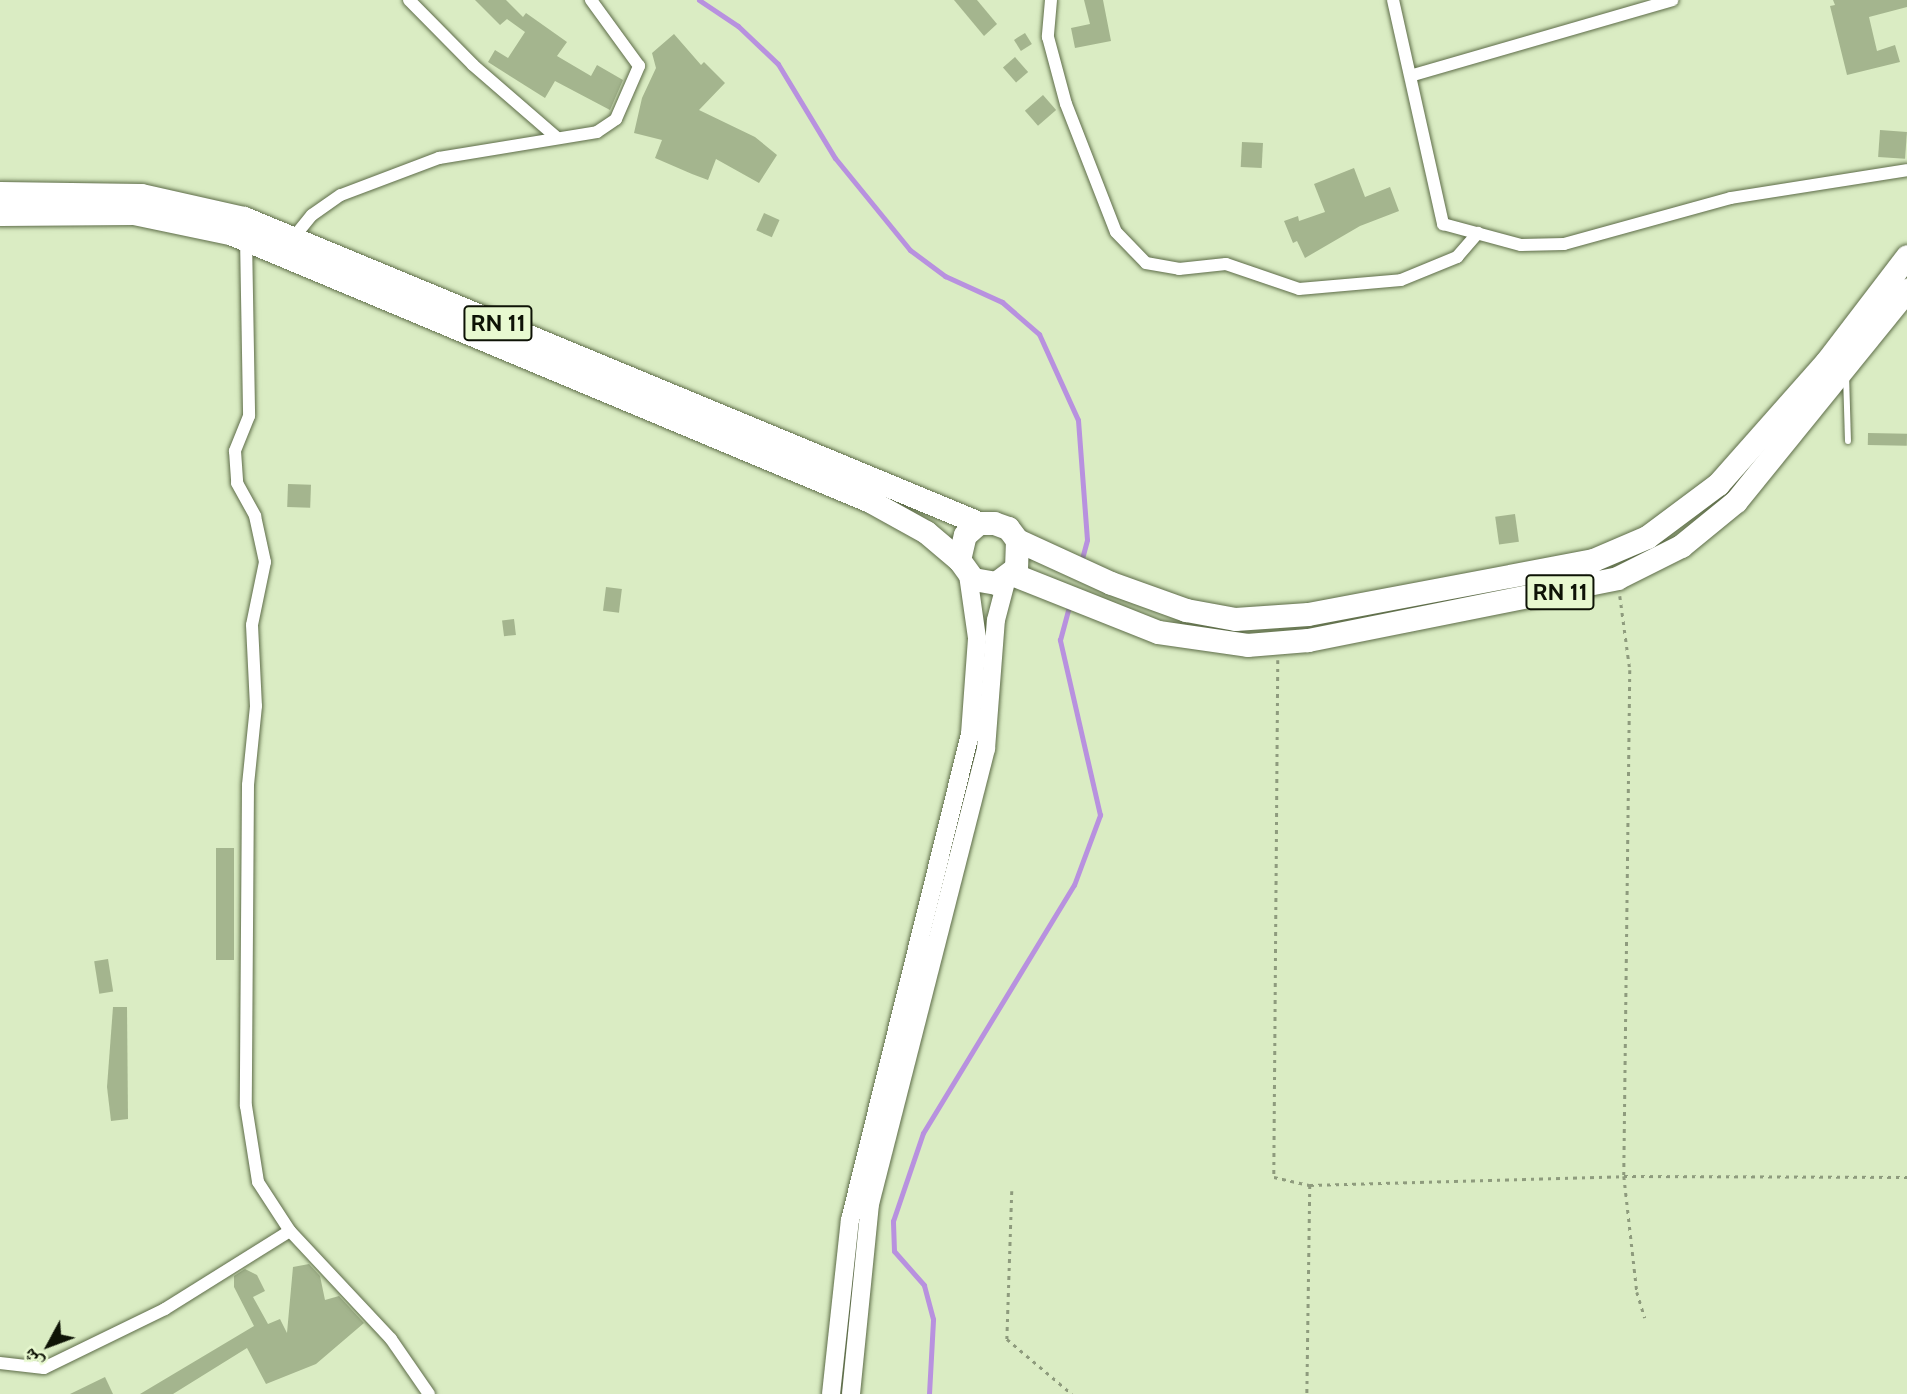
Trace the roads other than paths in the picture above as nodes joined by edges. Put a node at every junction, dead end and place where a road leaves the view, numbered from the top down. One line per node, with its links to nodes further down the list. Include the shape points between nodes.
1 (409, 0): 7 (street, via 473,65)
2 (591, 0): 7 (street, via 639,66 616,119 597,132)
3 (1051, 0): 11 (street, via 1048,37 1066,104 1116,232 1146,263 1180,269 1226,264 1299,289 1401,280 1457,257)
4 (1393, 0): 6 (street)
5 (1672, 0): 6 (street)
6 (1413, 75): 11 (street, via 1443,224)
7 (556, 137): 12 (street, via 439,158 353,190 323,206)
8 (1907, 170): 11 (street, via 1731,198 1564,244 1521,245)
9 (0, 193): 12 (highway, RN 11, via 141,195 217,210)
10 (0, 214): 13 (highway, RN 11, via 134,213 184,220)
11 (1478, 233)
12 (295, 237): 18 (highway, RN 11)
13 (246, 238): 20 (highway, RN 11, via 870,501 926,532); 22 (street, via 248,415 235,451 237,483 256,516 265,562 252,625 256,706 248,785 246,1107 258,1182)
14 (1907, 256): 19 (highway, RN 11, via 1826,362 1718,484 1672,521 1620,549 1564,567 1283,618 1210,616 1111,583)
15 (1907, 290): 16 (highway, RN 11)
16 (1846, 369): 17 (lane); 21 (highway, RN 11, via 1719,518 1661,559 1617,578 1277,644 1188,639 1034,581)
17 (1848, 441)
18 (979, 523): 19 (highway, via 1001,525); 20 (highway, via 960,542)
19 (1017, 540): 21 (highway, via 1019,561)
20 (964, 568): 21 (highway, via 990,584); 25 (main road, via 977,638 970,734 850,1220)
21 (1009, 576): 26 (main road, via 996,620 986,749 870,1204)
22 (290, 1231): 23 (street, via 165,1309 44,1368); 24 (street, via 391,1339)
23 (0, 1363)
24 (429, 1394)
25 (831, 1394)
26 (851, 1394)

